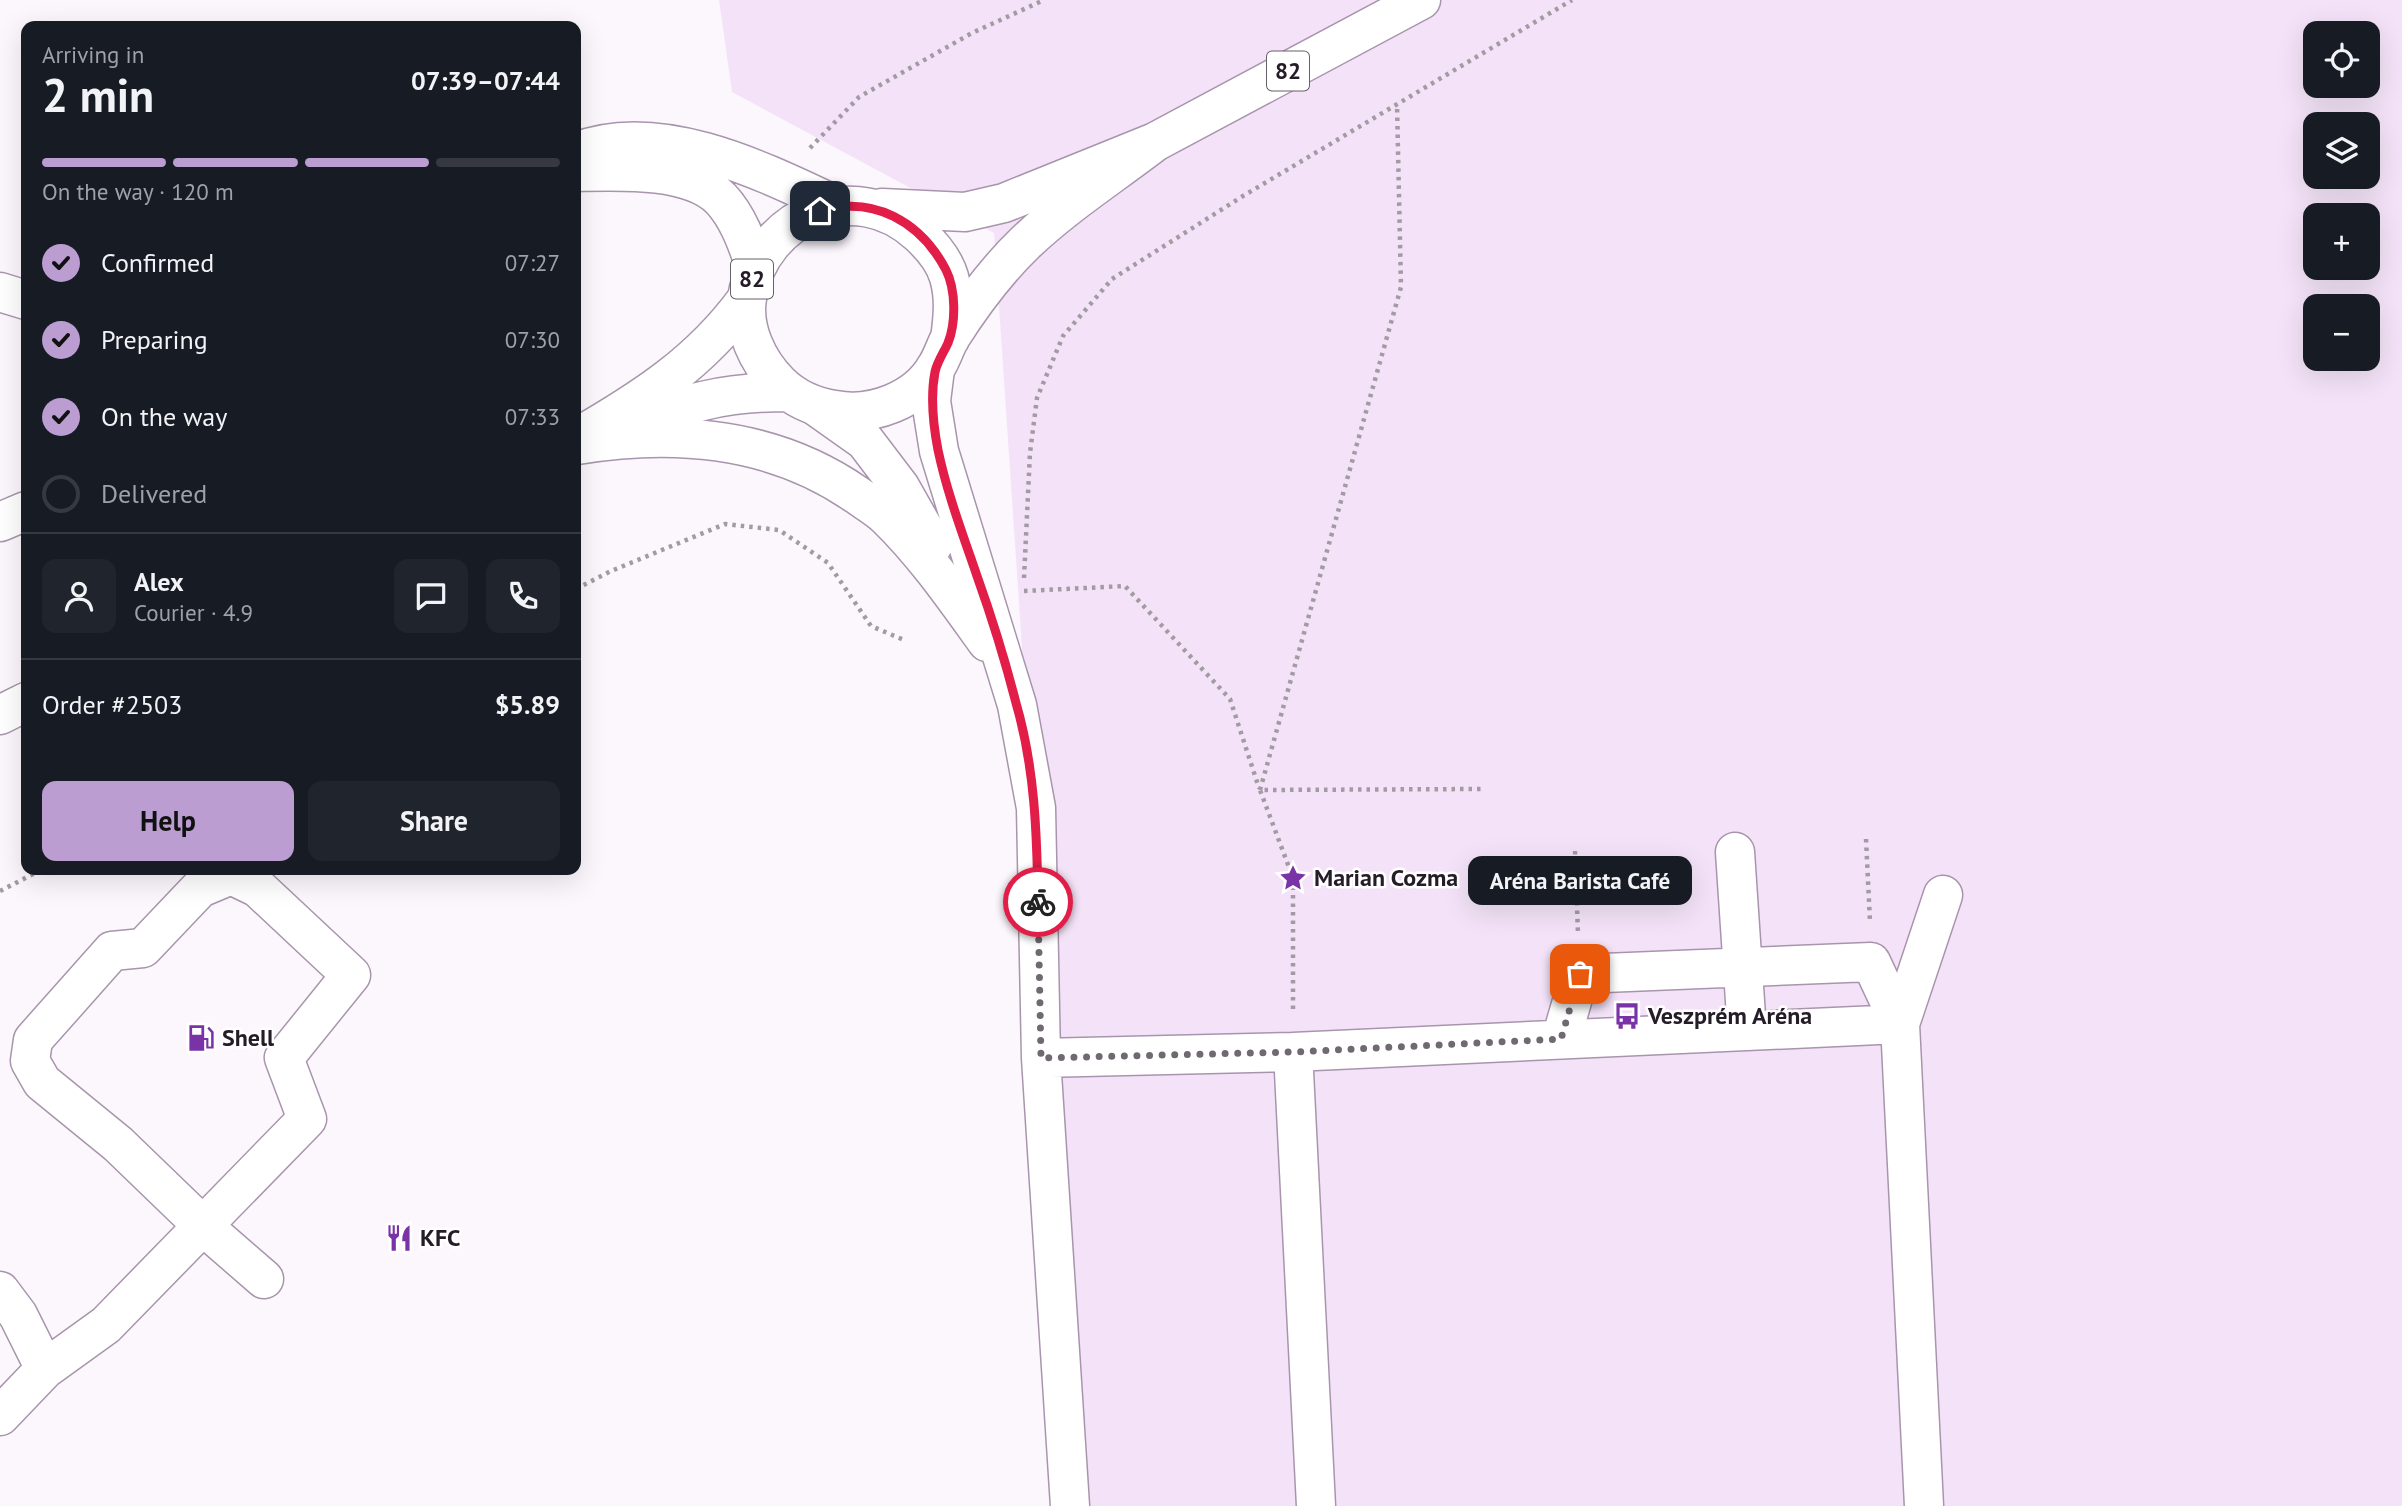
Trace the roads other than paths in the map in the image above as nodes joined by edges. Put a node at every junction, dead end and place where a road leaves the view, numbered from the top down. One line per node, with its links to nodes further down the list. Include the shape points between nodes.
1 (1420, 0): 2 (street, 82)
2 (1155, 142): 5 (street, 82, via 1004,203 965,212); 9 (street, 82, via 1025,243 988,285)
3 (581, 150): 5 (street, via 634,143 685,148 732,160)
4 (581, 172): 6 (street, via 635,171 683,178 720,198 744,234)
5 (855, 207): 6 (street, 82, via 804,216 775,237); 9 (street, via 905,221 932,245 948,274 954,307)
6 (751, 283): 10 (street, 82, via 750,335 764,368); 11 (street, 82, via 702,352 645,399)
7 (0, 292): 8 (street)
8 (21, 298)
9 (942, 354): 10 (street, 82, via 912,393 882,408 850,413); 20 (street, via 931,401 939,451)
10 (802, 399): 12 (street, 82, via 740,392 689,402); 16 (street, via 865,441 900,486)
11 (581, 440)
12 (581, 441)
13 (581, 442): 16 (street, via 679,436 755,446 831,477 886,516 938,575)
14 (21, 514): 15 (street)
15 (0, 522)
16 (987, 642): 20 (street)
17 (21, 688): 18 (street)
18 (0, 695)
19 (21, 704): 21 (street)
20 (1017, 705): 29 (street, via 1036,808)
21 (0, 715)
22 (1735, 852): 24 (street)
23 (1943, 895): 25 (street)
24 (1743, 967): 25 (street, via 1871,961); 26 (street); 27 (street, via 1580,974)
25 (1900, 1024): 26 (street); 37 (street)
26 (1747, 1031): 27 (street)
27 (1561, 1039): 28 (street)
28 (1293, 1052): 29 (street); 36 (street)
29 (1041, 1058): 35 (street)
30 (203, 1226): 30 (street, via 307,1119 284,1058 351,975 258,888 231,875 200,888 143,948 112,951 33,1040 30,1061 42,1082 118,1144); 31 (street); 33 (street, via 106,1325)
31 (264, 1279)
32 (0, 1291): 33 (street, via 19,1315)
33 (45, 1369): 34 (street)
34 (0, 1416)
35 (1070, 1506)
36 (1316, 1506)
37 (1924, 1506)

